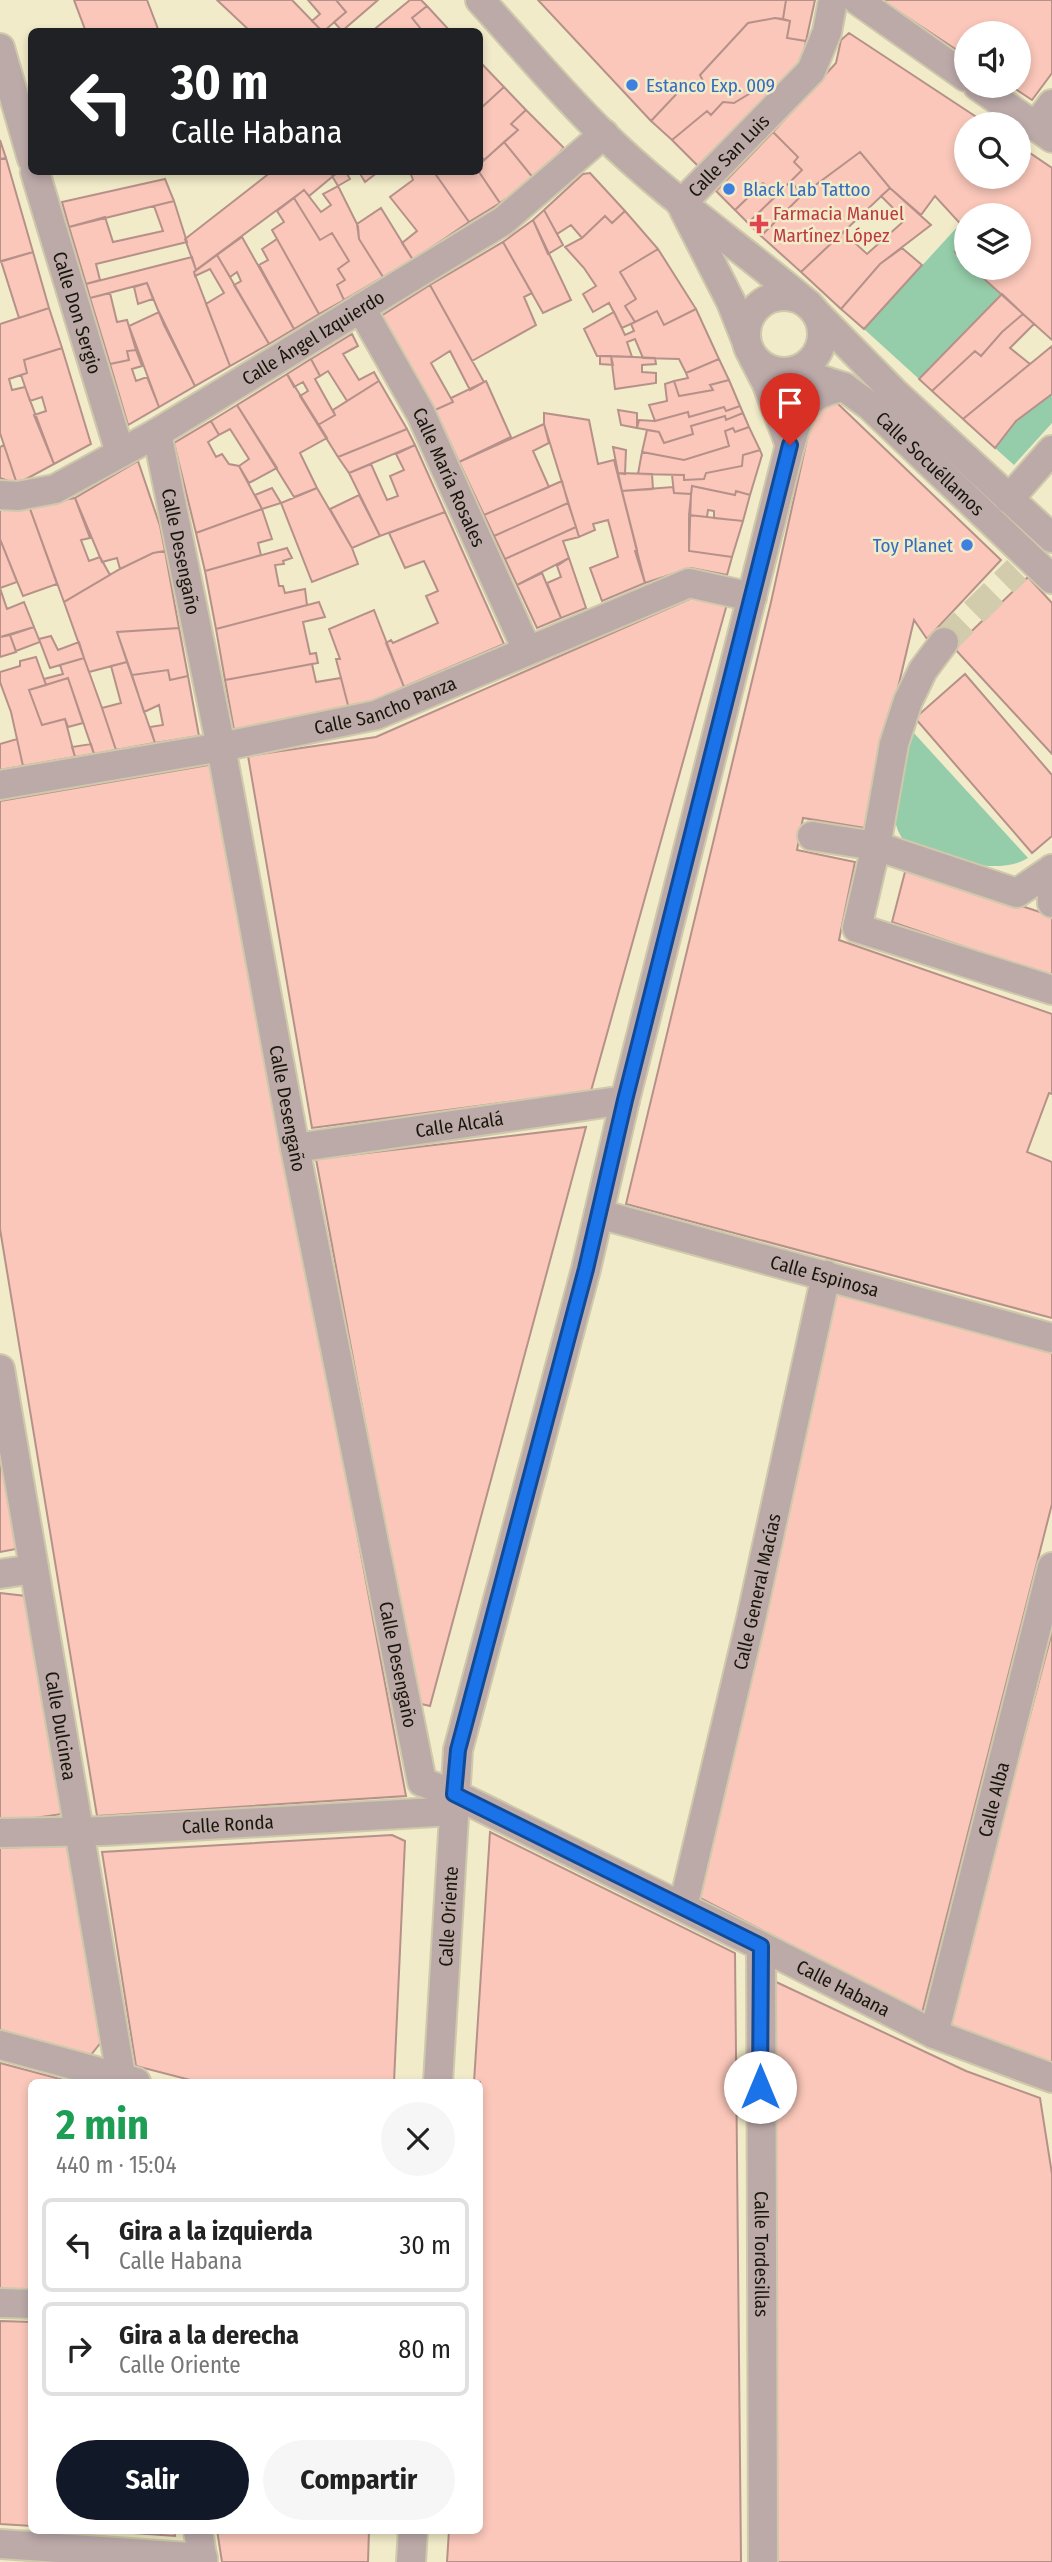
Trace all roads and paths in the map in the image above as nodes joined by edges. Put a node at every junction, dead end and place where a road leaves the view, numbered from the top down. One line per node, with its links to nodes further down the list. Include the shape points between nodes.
1 (480, 0): 8 (street, Calle Socuéllamos)
2 (833, 0): 11 (street, Calle San Luis, via 827,32 811,71)
3 (857, 0): 5 (street)
4 (0, 48): 9 (street)
5 (954, 69)
6 (1000, 98): 7 (street)
7 (1046, 123)
8 (604, 134): 11 (street, Calle Socuéllamos); 12 (street, Calle Ángel Izquierdo, via 503,221)
9 (28, 145)
10 (36, 175): 20 (street, Calle Don Sergio)
11 (681, 204): 13 (street, Calle Socuéllamos); 14 (street, Calle Socuéllamos)
12 (361, 308): 17 (street, Calle Ángel Izquierdo); 27 (street, Calle María Rosales, via 421,414)
13 (812, 309): 14 (street, via 786,296 766,300 750,318); 15 (street, via 821,325 820,347 807,365); 22 (street, Calle Socuéllamos)
14 (749, 347): 15 (street, via 770,370); 18 (street)
15 (794, 371): 16 (street, Calle Socuéllamos)
16 (844, 387): 18 (street, Calle Oriente, via 824,390 809,399); 24 (street, Calle Socuéllamos, via 870,406 1023,564)
17 (157, 433): 20 (street, Calle Ángel Izquierdo); 28 (street, Calle Desengaño)
18 (790, 445): 25 (street, Calle Oriente)
19 (1052, 450): 22 (street)
20 (120, 453): 21 (street, Calle Ángel Izquierdo, via 55,489)
21 (0, 495)
22 (1009, 499): 23 (street, Calle Socuéllamos)
23 (1052, 538)
24 (1052, 579)
25 (752, 597): 27 (street, Calle Sancho Panza, via 689,583); 35 (street, Calle Oriente)
26 (944, 642): 31 (street, via 908,701 894,744)
27 (527, 650): 28 (street, Calle Sancho Panza, via 376,715)
28 (222, 747): 29 (street, Calle Sancho Panza); 36 (street, Calle Desengaño)
29 (0, 785)
30 (812, 836): 31 (street)
31 (876, 846): 32 (street, via 1017,892); 34 (street, via 857,928)
32 (1052, 869): 33 (street)
33 (1052, 903)
34 (1052, 990)
35 (625, 1100): 36 (street, Calle Alcalá); 37 (street, Calle Oriente)
36 (295, 1148): 45 (street, Calle Desengaño)
37 (599, 1214): 38 (street, Calle Espinosa); 44 (street, Calle Oriente)
38 (826, 1275): 39 (street, Calle Espinosa); 50 (street, Calle General Macías)
39 (1052, 1338)
40 (0, 1369): 42 (street, Calle Dulcinea)
41 (1052, 1567): 52 (street, Calle Alba)
42 (34, 1569): 43 (street); 48 (street, Calle Dulcinea)
43 (0, 1574)
44 (458, 1750): 45 (street); 47 (street, Calle Oriente)
45 (415, 1753): 46 (street, Calle Desengaño)
46 (422, 1782): 47 (street, Calle Habana)
47 (453, 1802): 48 (street, Calle Ronda); 50 (street, Calle Habana); 57 (street, Calle Oriente)
48 (78, 1831): 49 (street, Calle Ronda); 56 (street, Calle Dulcinea)
49 (0, 1833)
50 (683, 1907): 51 (street, Calle Habana)
51 (761, 1946): 52 (street, Calle Habana); 65 (street, Calle Tordesillas)
52 (934, 2034): 54 (street, Calle Habana)
53 (0, 2045): 55 (street)
54 (1052, 2078)
55 (120, 2079)
56 (127, 2079)
57 (438, 2079)
58 (0, 2303): 59 (street)
59 (28, 2304)
60 (199, 2534): 63 (street)
61 (413, 2534): 64 (street)
62 (0, 2544): 63 (street)
63 (203, 2560)
64 (411, 2562)
65 (763, 2562)

